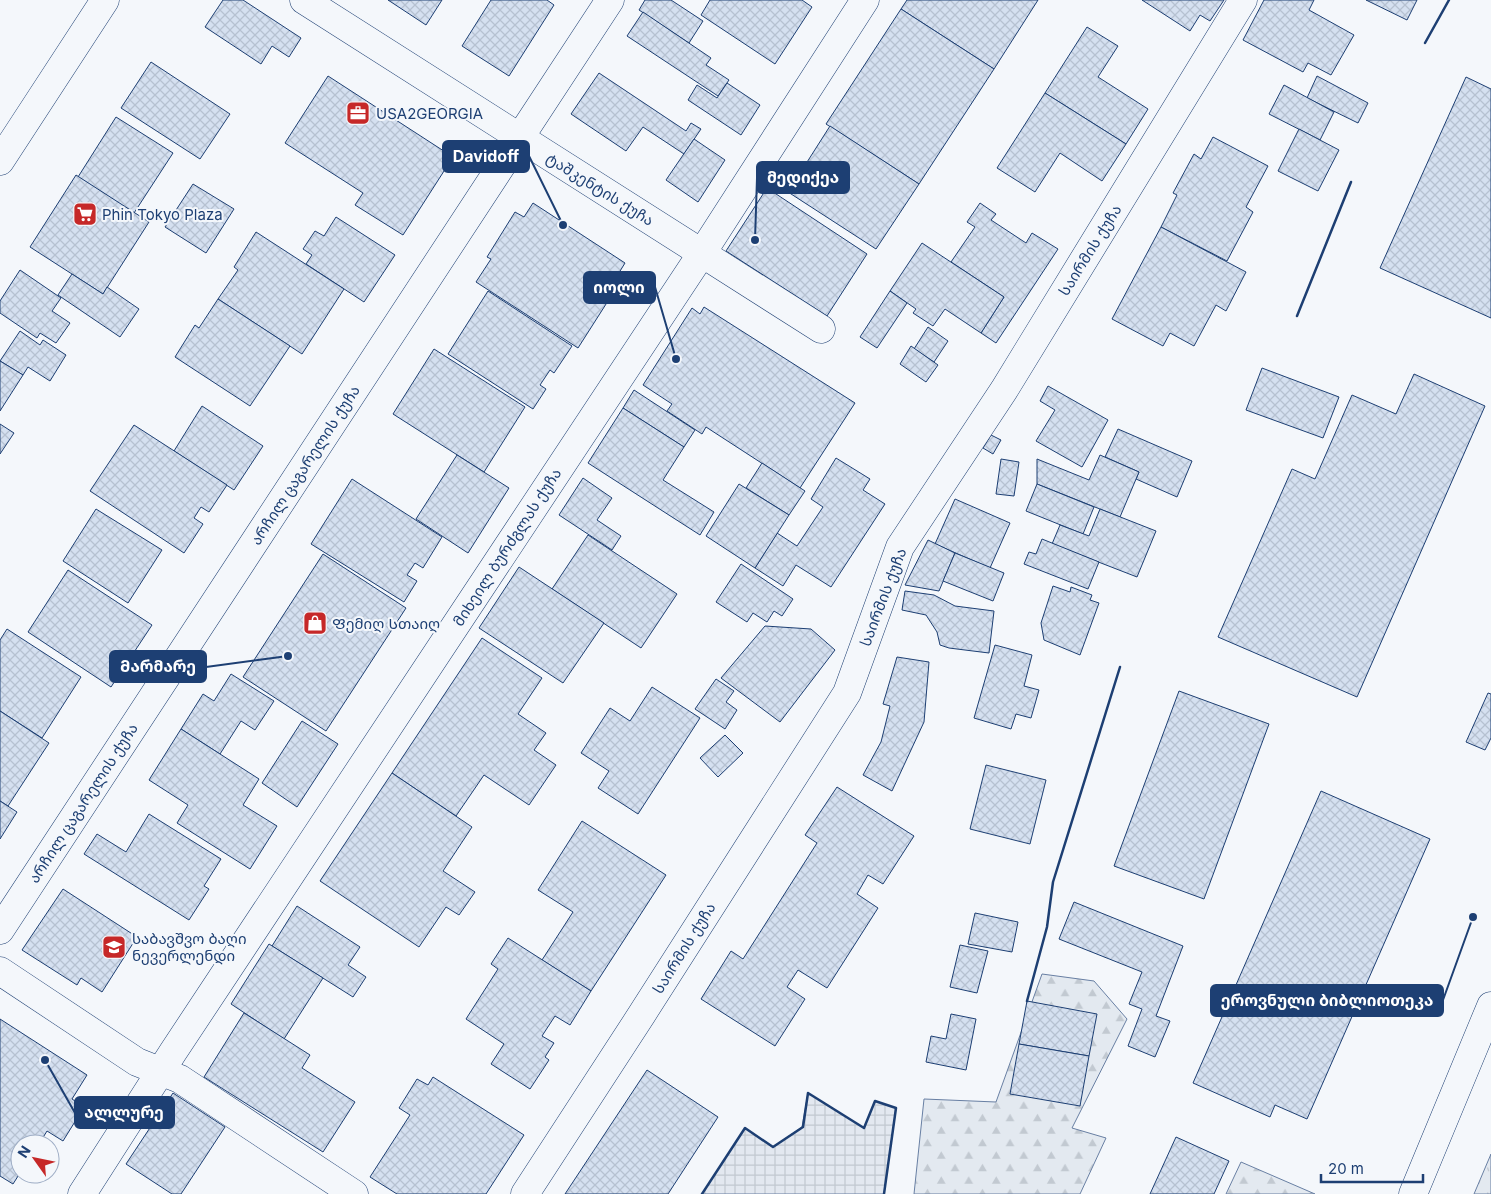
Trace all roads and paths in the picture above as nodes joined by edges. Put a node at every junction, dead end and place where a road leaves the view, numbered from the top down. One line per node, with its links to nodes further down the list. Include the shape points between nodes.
1 (105, 0): 7 (street)
2 (304, 0): 6 (street, ტაშკენტის ქუჩა)
3 (610, 0): 6 (street, არჩილ ცაგარელის ქუჩა)
4 (866, 0): 8 (street, მიხეილ ბურძგლას ქუჩა)
5 (1243, 0): 16 (street, საირმის ქუჩა, via 1004,390 900,547 846,693)
6 (519, 138): 8 (street, ტაშკენტის ქუჩა); 10 (street, არჩილ ცაგარელის ქუჩა)
7 (0, 161)
8 (702, 253): 9 (street, ტაშკენტის ქუჩა); 13 (street, მიხეილ ბურძგლას ქუჩა)
9 (821, 329)
10 (0, 930)
11 (0, 971): 13 (street, via 137,1062)
12 (1491, 1006): 17 (street)
13 (162, 1072): 14 (street, მიხეილ ბურძგლას ქუჩა); 15 (street, via 180,1079)
14 (82, 1194)
15 (354, 1194)
16 (524, 1194)
17 (1413, 1194)

